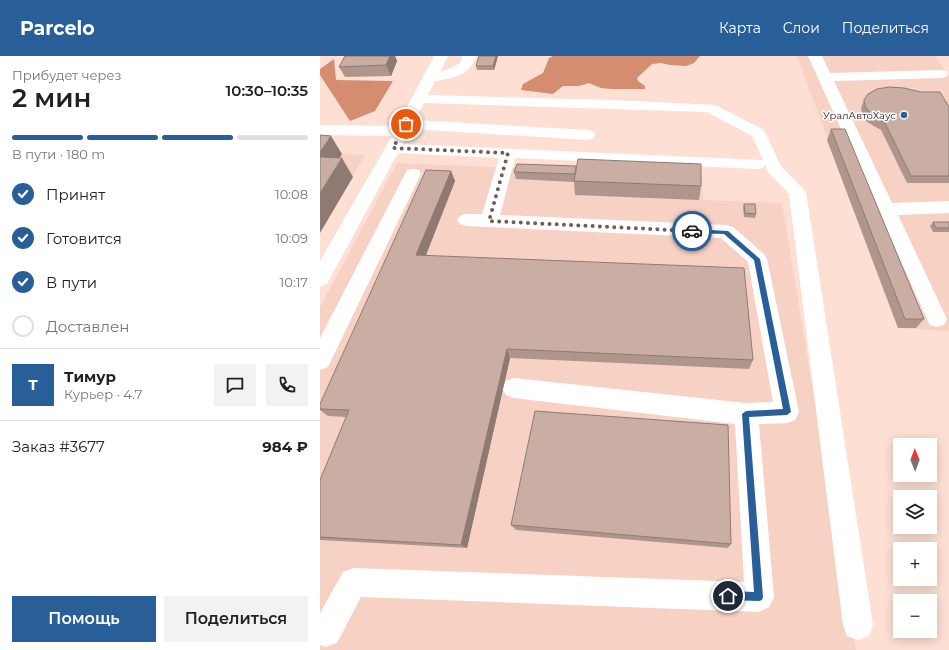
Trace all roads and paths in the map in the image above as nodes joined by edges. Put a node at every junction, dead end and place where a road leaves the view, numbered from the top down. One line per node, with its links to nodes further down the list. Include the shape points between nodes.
1 (441, 56): 6 (lane)
2 (469, 56): 6 (lane, via 466,65 451,74)
3 (932, 61): 5 (lane)
4 (823, 64): 5 (lane); 19 (lane)
5 (941, 74): 7 (lane)
6 (431, 77): 8 (lane)
7 (949, 86)
8 (419, 99): 10 (lane); 25 (lane, via 710,108 759,133 774,168 798,192)
9 (320, 116): 12 (lane, via 335,116)
10 (404, 127): 12 (lane); 13 (lane); 14 (lane)
11 (320, 130): 12 (lane)
12 (344, 130)
13 (588, 135)
14 (393, 148): 15 (lane); 20 (lane)
15 (508, 153): 16 (lane); 24 (lane, via 478,220 726,232 757,259 787,412)
16 (757, 164)
17 (413, 174): 22 (lane)
18 (949, 207): 19 (lane)
19 (886, 209): 21 (lane)
20 (320, 279)
21 (937, 319)
22 (320, 360)
23 (514, 388): 24 (lane)
24 (746, 414): 26 (lane, via 759,597 353,582)
25 (858, 625)
26 (326, 632)

